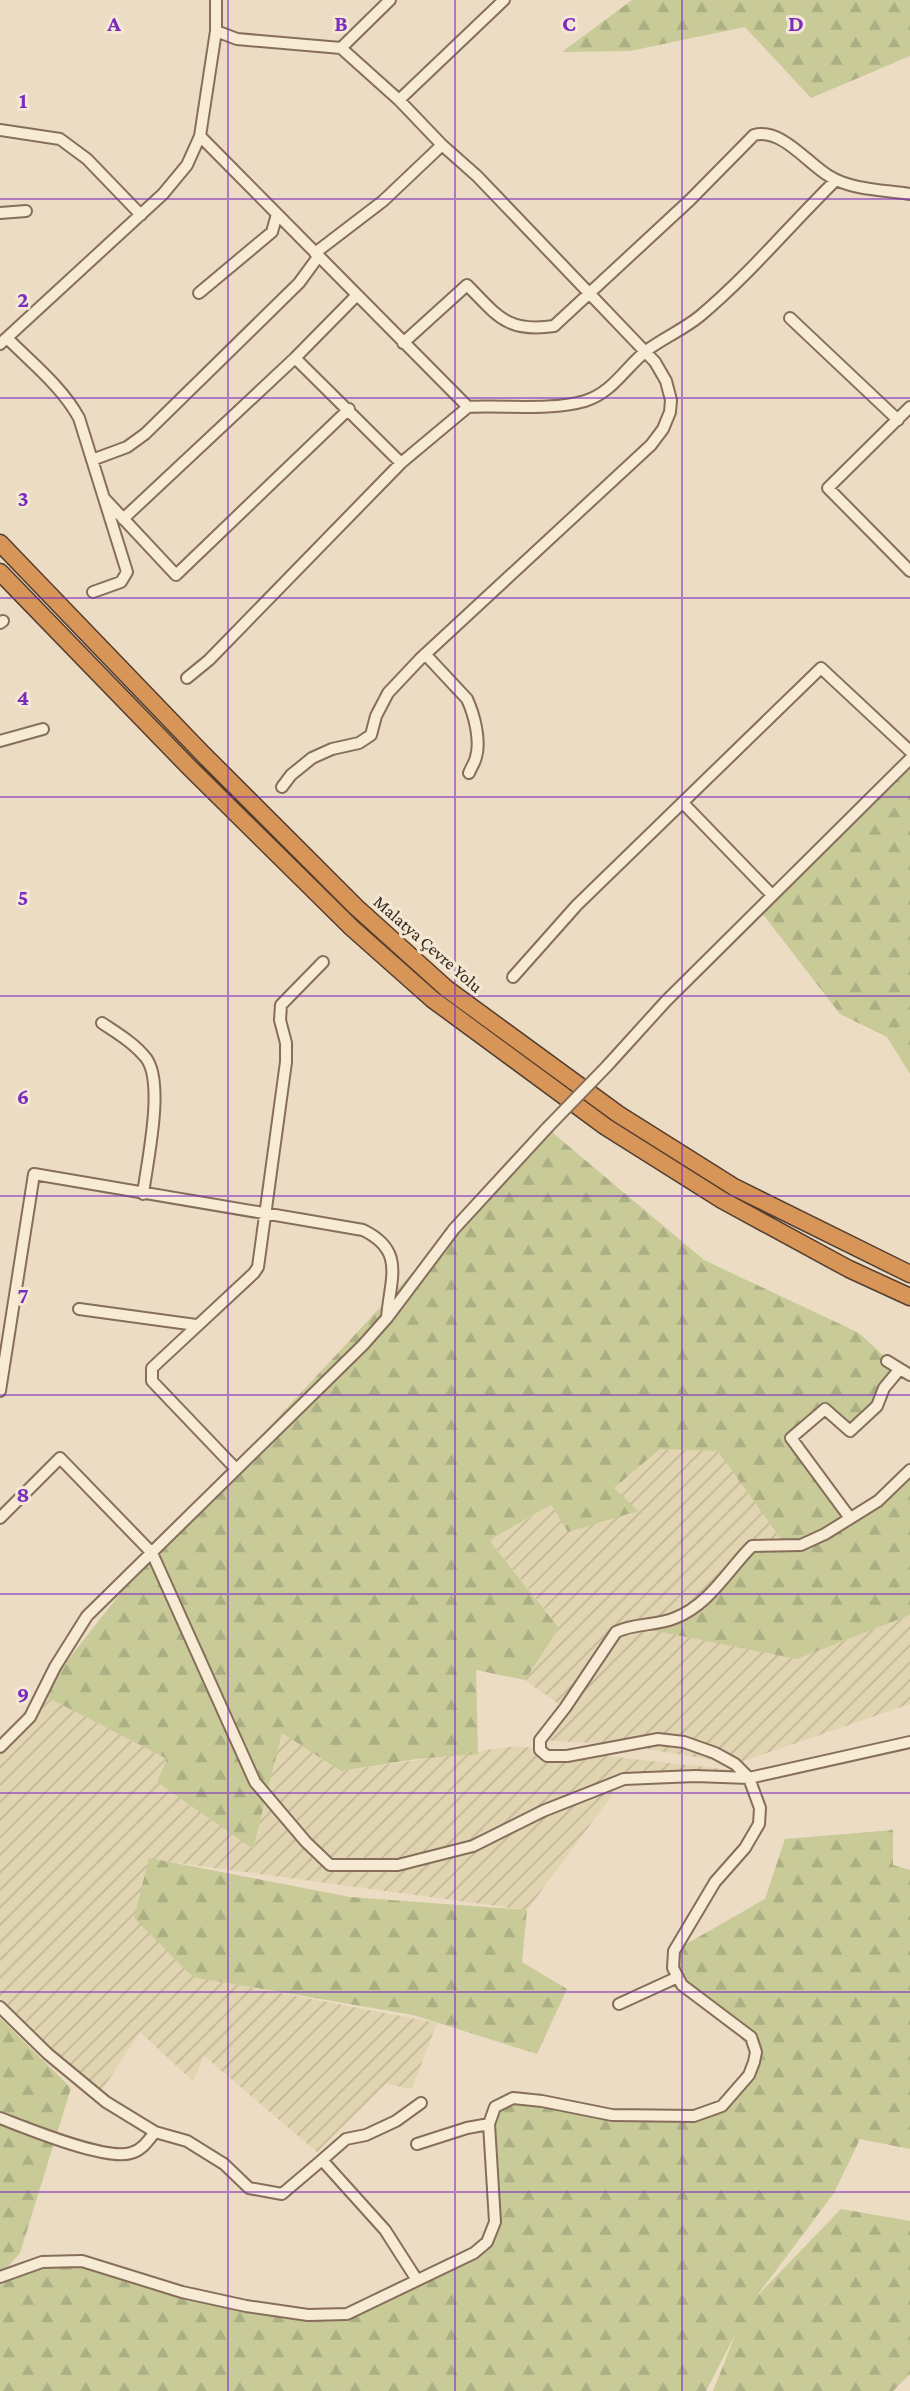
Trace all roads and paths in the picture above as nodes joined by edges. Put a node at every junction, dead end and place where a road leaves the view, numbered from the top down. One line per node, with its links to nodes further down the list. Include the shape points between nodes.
1 (216, 0): 4 (street)
2 (390, 0): 5 (street)
3 (504, 0): 6 (street)
4 (216, 31): 5 (street, via 237,39); 8 (street)
5 (341, 48): 6 (street)
6 (399, 100): 9 (street)
7 (0, 130): 15 (street, via 60,139 87,159)
8 (200, 136): 14 (street); 15 (street, via 179,177)
9 (442, 145): 16 (street); 17 (street)
10 (836, 180): 11 (street); 17 (street, via 782,140 754,135); 23 (street, via 701,316)
11 (910, 194)
12 (26, 211): 13 (street)
13 (0, 214)
14 (277, 214): 16 (street); 18 (street, via 272,232)
15 (141, 215): 21 (street)
16 (317, 255): 19 (street); 29 (street, via 299,283 145,434 127,447)
17 (589, 292): 22 (street, via 554,326 516,326 500,318 467,285); 23 (street)
18 (199, 293)
19 (357, 295): 22 (street); 24 (street)
20 (790, 318): 28 (street)
21 (3, 341): 29 (street, via 72,406)
22 (402, 343): 25 (street)
23 (645, 352): 25 (street, via 601,395 586,401 556,408); 39 (street, via 666,381 671,400 663,429)
24 (295, 358): 27 (street); 34 (street)
25 (468, 407): 30 (street)
26 (910, 407): 28 (street)
27 (349, 409): 30 (street); 34 (street, via 176,575)
28 (898, 420): 32 (street)
29 (92, 460): 33 (street)
30 (401, 463): 40 (street)
31 (816, 487): 32 (street)
32 (828, 488): 36 (street)
33 (104, 498): 34 (street); 38 (street, via 127,572 121,582)
34 (123, 520)
35 (0, 543): 54 (highway, Malatya Çevre Yolu, via 356,907 447,989 618,1114 734,1187)
36 (910, 571)
37 (0, 572): 55 (highway, Malatya Çevre Yolu, via 352,928 432,999 606,1127 722,1200)
38 (93, 592)
39 (425, 653): 45 (street, via 470,706 477,756); 46 (street, via 388,693 370,735 312,758)
40 (187, 678)
41 (43, 729): 42 (street)
42 (0, 741)
43 (910, 751): 47 (street, via 821,668)
44 (910, 759): 48 (street)
45 (469, 773)
46 (282, 788)
47 (683, 803): 48 (street); 50 (street, via 578,905)
48 (772, 895): 57 (street, bridge, via 446,1238)
49 (323, 962): 53 (street, via 281,1005 286,1062)
50 (513, 977)
51 (102, 1023): 52 (street, via 146,1059 154,1078)
52 (143, 1194): 53 (street); 61 (street, via 34,1174)
53 (267, 1214): 57 (street, via 363,1230 385,1244 392,1259); 58 (street, via 258,1267)
54 (910, 1273)
55 (910, 1297)
56 (79, 1309): 58 (street)
57 (387, 1318): 62 (street)
58 (196, 1325): 62 (street, via 152,1368 152,1381)
59 (887, 1361): 60 (street)
60 (905, 1373): 65 (street, via 884,1388 877,1406 850,1431 825,1409 790,1438)
61 (0, 1391)
62 (236, 1469): 66 (street)
63 (910, 1470): 65 (street, via 878,1501)
64 (0, 1518): 66 (street, via 60,1458)
65 (850, 1518): 69 (street, via 800,1545 752,1546 698,1605 660,1624 616,1632 540,1740 540,1750 547,1756 658,1739 684,1742 735,1764)
66 (152, 1553): 68 (street, via 87,1616 30,1717); 69 (street, via 254,1782 330,1865 398,1865 473,1846 543,1811 624,1779)
67 (910, 1742): 69 (street)
68 (0, 1747)
69 (749, 1778): 70 (street, via 760,1808 759,1824 715,1882 674,1951 673,1968)
70 (678, 1977): 71 (street); 75 (street, via 682,1985 751,2037 756,2052 749,2075 722,2106 694,2116 612,2115 513,2098 495,2106)
71 (619, 2004)
72 (0, 2007): 76 (street, via 85,2086)
73 (421, 2103): 78 (street, via 396,2121 346,2139)
74 (0, 2118): 76 (street, via 112,2154 140,2150)
75 (489, 2124): 77 (street); 80 (street, via 495,2222 486,2242 474,2253)
76 (155, 2132): 78 (street, via 187,2141 224,2164 249,2188 266,2193 282,2194)
77 (417, 2144)
78 (322, 2160): 80 (street, via 385,2230)
79 (0, 2277): 80 (street, via 42,2262 82,2261 182,2292 308,2315 347,2314)
80 (417, 2280)

